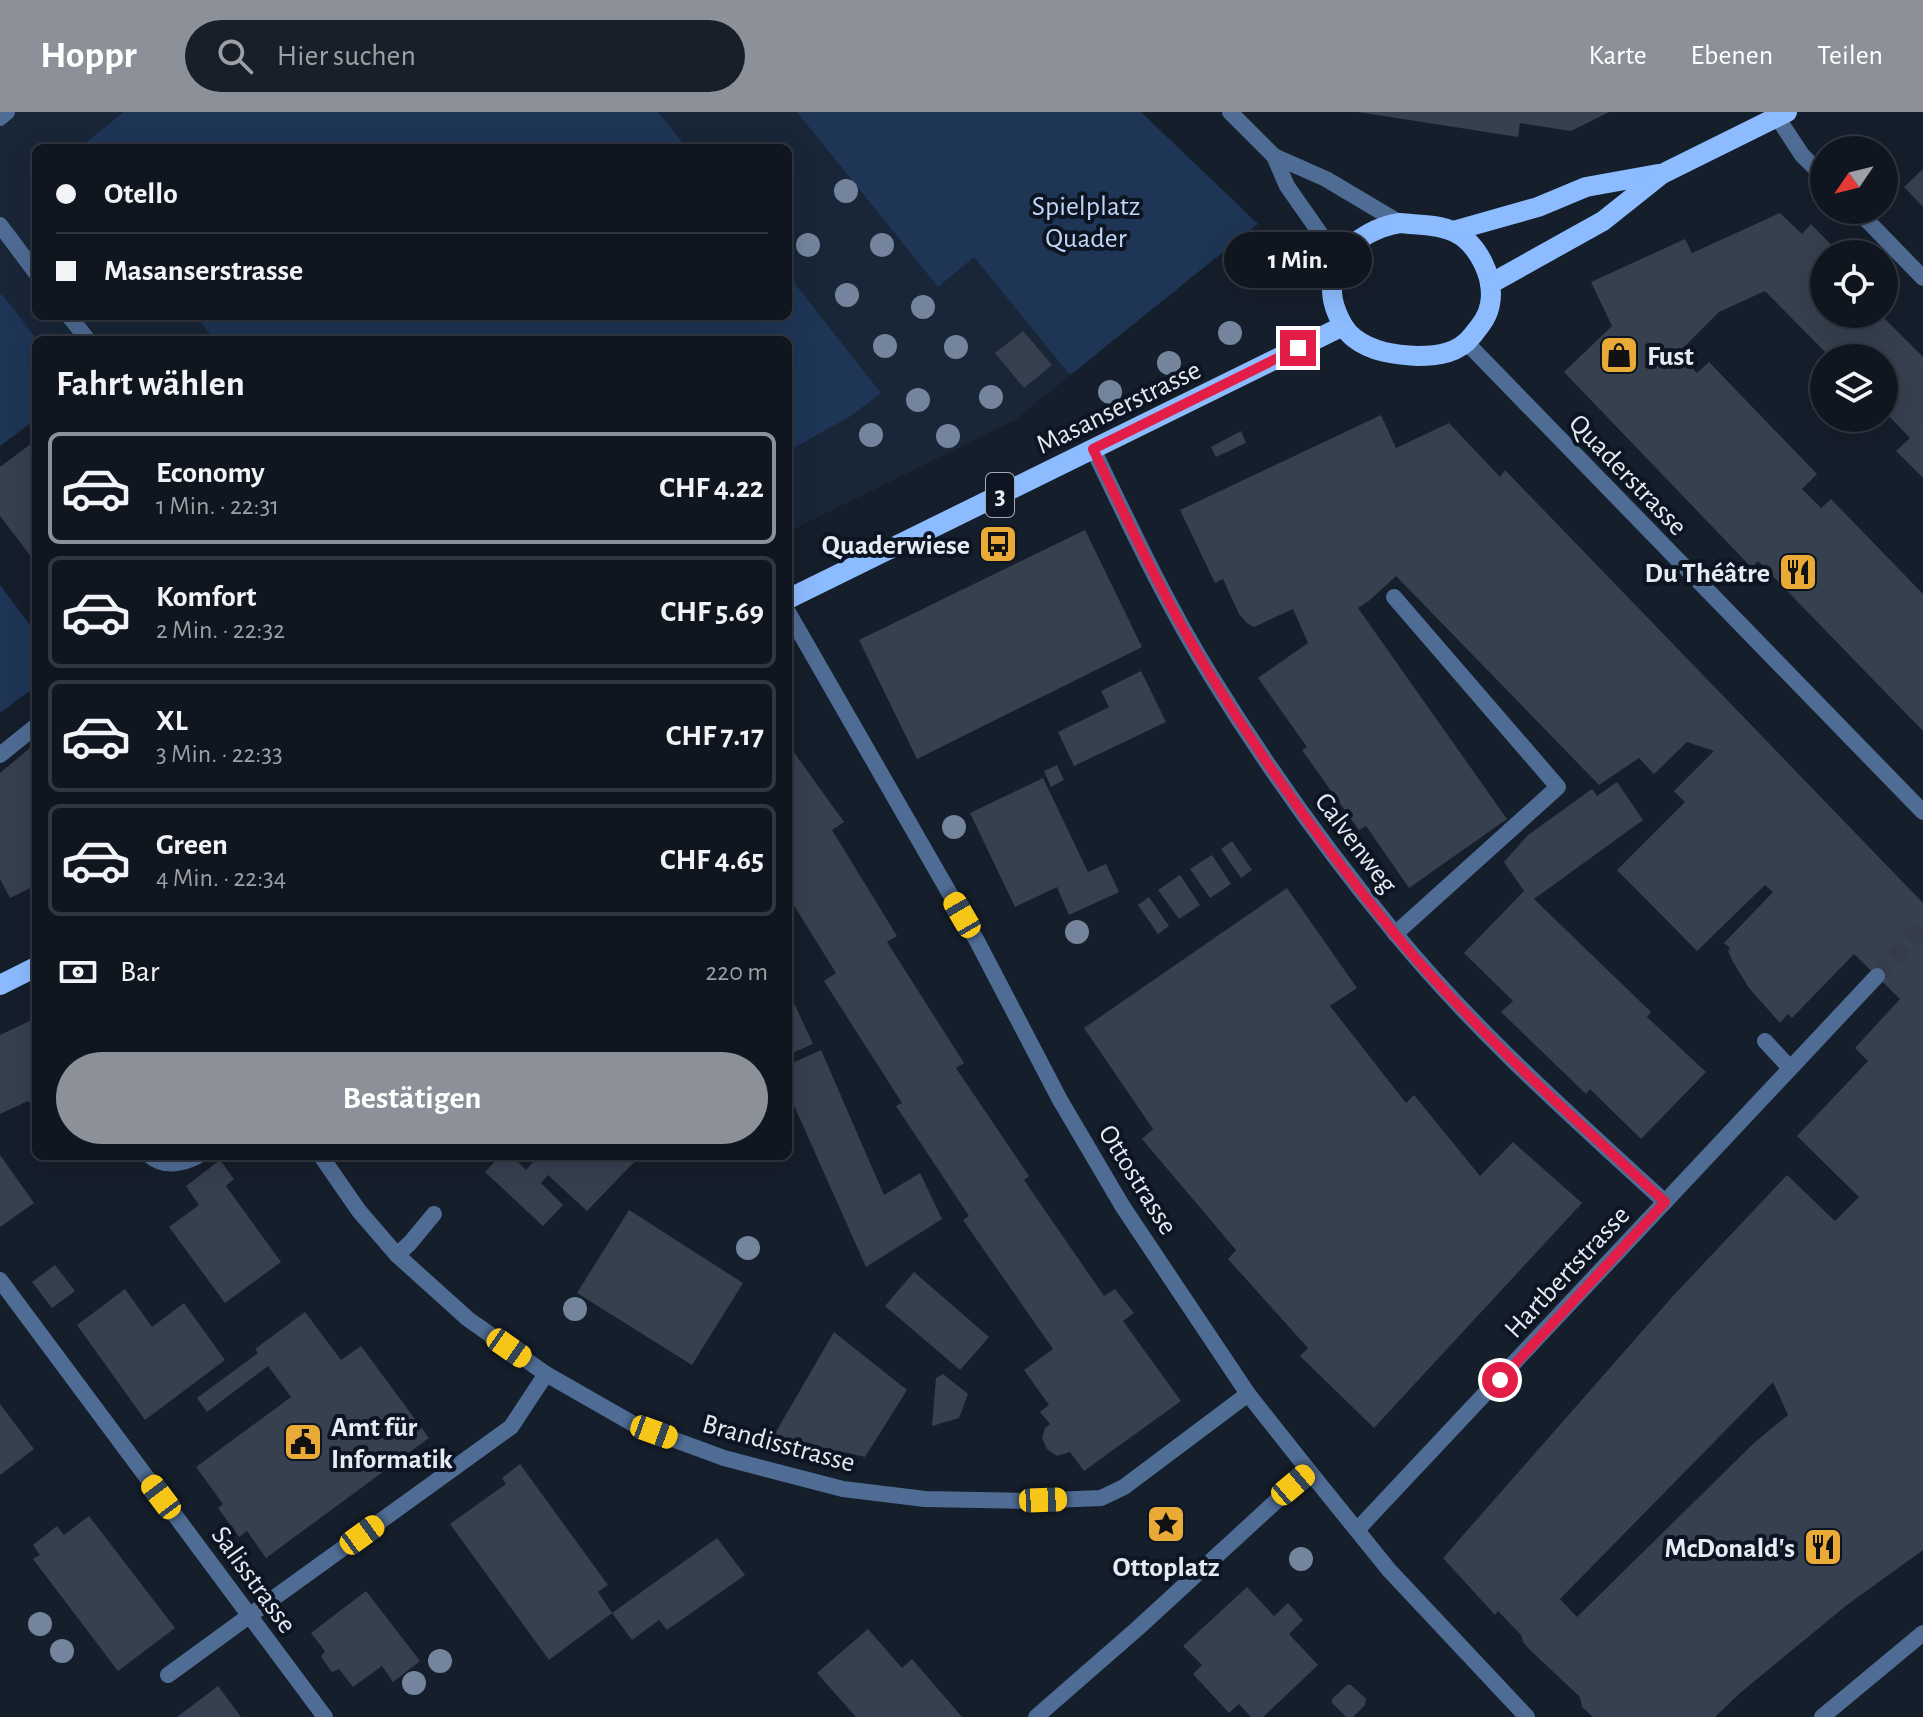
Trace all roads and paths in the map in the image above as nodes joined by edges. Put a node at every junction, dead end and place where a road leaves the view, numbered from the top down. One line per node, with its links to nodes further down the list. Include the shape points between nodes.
1 (7, 112): 4 (street)
2 (1230, 112): 5 (street)
3 (1782, 114): 6 (street); 7 (main road)
4 (0, 118)
5 (1274, 156): 8 (street, via 1326,179); 12 (street)
6 (1810, 163)
7 (1662, 174): 11 (main road, via 1586,187); 15 (main road, via 1603,221)
8 (1400, 223): 11 (main road); 12 (main road, via 1361,237)
9 (1871, 224): 14 (street)
10 (0, 225): 13 (street)
11 (1453, 231): 15 (main road, via 1482,259)
12 (1336, 264): 17 (main road, via 1332,300)
13 (32, 268)
14 (1923, 278)
15 (1490, 284): 19 (main road, via 1483,323)
16 (72, 320): 18 (street)
17 (1343, 326): 19 (main road, via 1376,350 1407,355 1440,356); 20 (main road, Masanserstrasse / 3)
18 (85, 336)
19 (1467, 343): 26 (street, Quaderstrasse)
20 (1093, 449): 21 (main road, Masanserstrasse / 3); 27 (street, Calvenweg, via 1210,675 1309,826)
21 (792, 597)
22 (1394, 597): 27 (street, via 1558,787)
23 (792, 619): 41 (street, Ottostrasse, via 977,941 1068,1114 1123,1207)
24 (32, 729): 25 (street)
25 (0, 755)
26 (1923, 812)
27 (1395, 934): 36 (street, Calvenweg, via 1503,1052)
28 (32, 969): 30 (main road)
29 (1877, 976): 32 (street, Hartbertstrasse)
30 (2, 980)
31 (1765, 1041): 32 (street)
32 (1790, 1068): 36 (street, Hartbertstrasse)
33 (155, 1160): 34 (street)
34 (184, 1160)
35 (324, 1160): 38 (street, Brandisstrasse)
36 (1665, 1202): 43 (street, Hartbertstrasse)
37 (434, 1214): 38 (street)
38 (397, 1255): 40 (street, Brandisstrasse, via 468,1319)
39 (0, 1280): 44 (street, Salisstrasse)
40 (546, 1374): 41 (street, Brandisstrasse, via 637,1426 724,1458 843,1489 925,1499 1101,1498 1124,1487); 44 (street, via 511,1427)
41 (1248, 1394): 42 (street, Ottostrasse)
42 (1309, 1471): 43 (street, Ottostrasse); 48 (street)
43 (1357, 1530): 49 (street, Ottostrasse)
44 (249, 1616): 46 (street); 47 (street, Salisstrasse)
45 (1923, 1633): 50 (street)
46 (168, 1675)
47 (325, 1717)
48 (1036, 1717)
49 (1527, 1717)
50 (1822, 1717)

